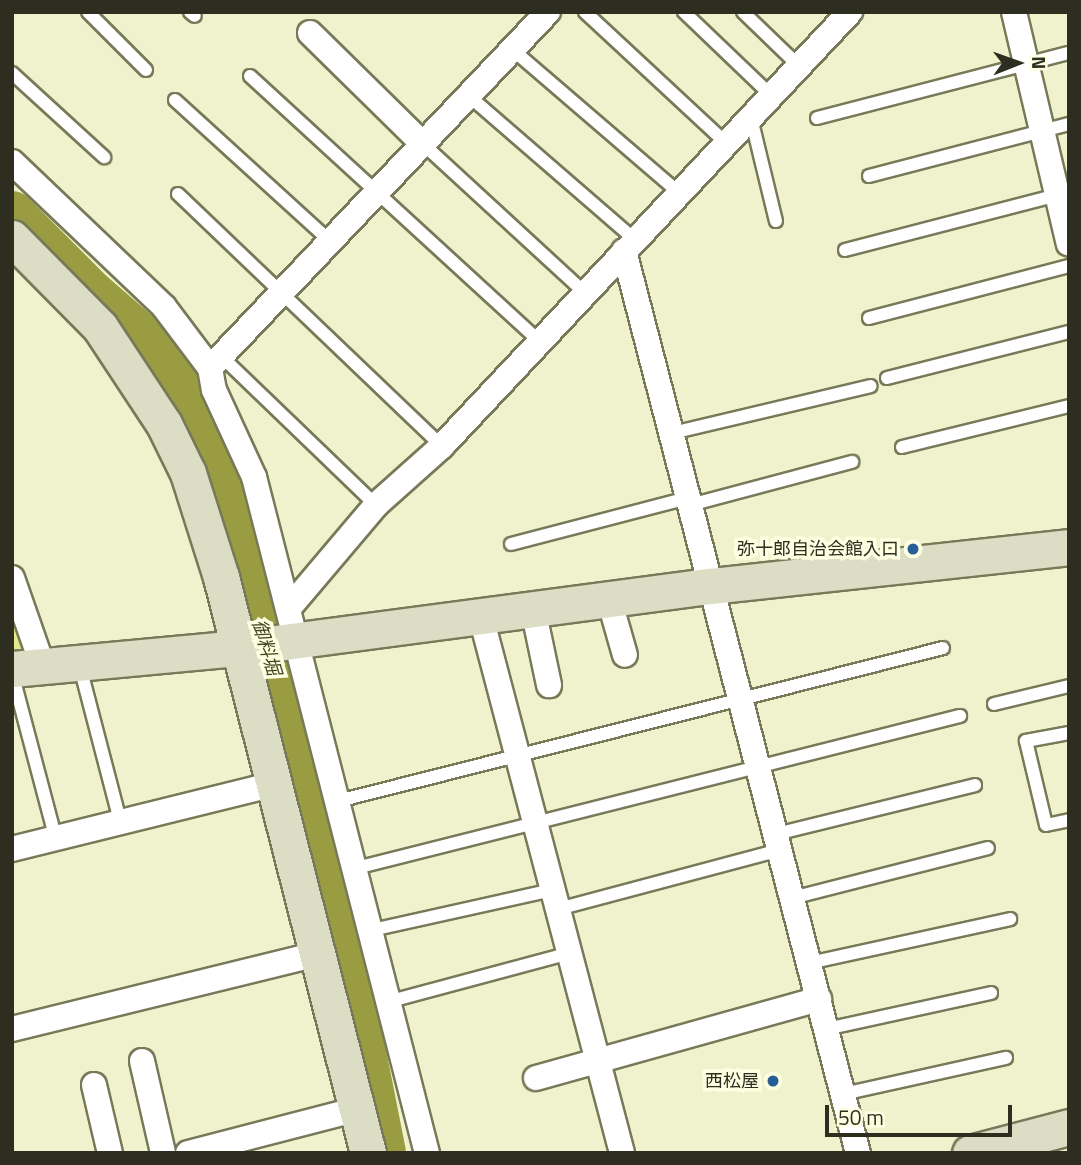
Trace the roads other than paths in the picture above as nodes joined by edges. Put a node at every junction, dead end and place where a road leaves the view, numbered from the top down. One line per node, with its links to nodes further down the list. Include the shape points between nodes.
1 (88, 12): 13 (lane)
2 (548, 12): 9 (street)
3 (585, 12): 23 (lane)
4 (684, 12): 17 (lane)
5 (743, 12): 12 (lane)
6 (850, 12): 12 (street)
7 (1014, 12): 11 (street)
8 (310, 33): 24 (street)
9 (513, 50): 16 (street); 29 (lane)
10 (1069, 53): 11 (lane)
11 (1026, 64): 20 (lane); 22 (street)
12 (799, 66): 17 (street)
13 (146, 70)
14 (12, 73): 25 (lane)
15 (250, 76): 28 (lane)
16 (469, 96): 24 (street); 36 (lane)
17 (772, 96): 19 (street)
18 (175, 100): 34 (lane)
19 (751, 117): 23 (street); 32 (lane)
20 (817, 118)
21 (1069, 124): 22 (lane)
22 (1042, 131): 27 (lane); 31 (street)
23 (726, 143): 29 (street)
24 (423, 144): 28 (street); 40 (lane)
25 (104, 157)
26 (12, 162): 44 (street)
27 (869, 176)
28 (377, 192): 34 (street); 43 (lane)
29 (679, 193): 36 (street)
30 (178, 194): 39 (lane)
31 (1063, 194): 35 (street); 37 (lane)
32 (776, 221)
33 (12, 238): 61 (street, via 100,327 164,424 206,524)
34 (330, 241): 39 (street)
35 (1069, 244)
36 (629, 246): 40 (street); 48 (street)
37 (845, 250)
38 (1069, 266): 41 (lane)
39 (283, 291): 44 (street); 49 (lane)
40 (585, 293): 43 (street)
41 (869, 318)
42 (1069, 332): 45 (lane)
43 (539, 341): 49 (street)
44 (216, 362): 53 (lane); 61 (street, via 214,390 254,477)
45 (887, 378)
46 (871, 386): 48 (lane)
47 (1069, 406): 50 (lane)
48 (671, 433): 52 (street)
49 (442, 446): 53 (street)
50 (902, 447)
51 (852, 462): 52 (lane)
52 (689, 501): 54 (lane); 57 (street)
53 (376, 505): 61 (street)
54 (511, 544)
55 (1069, 547): 57 (street)
56 (12, 578): 65 (street)
57 (711, 586): 58 (street); 68 (street)
58 (609, 599): 59 (street); 63 (street)
59 (533, 609): 60 (street); 66 (street)
60 (481, 617): 61 (street); 72 (street)
61 (272, 637): 64 (street); 74 (street); 76 (street)
62 (943, 648): 68 (lane)
63 (625, 655)
64 (80, 663): 65 (street); 78 (lane)
65 (22, 669): 80 (lane)
66 (549, 685)
67 (1069, 686): 69 (lane)
68 (741, 701): 72 (lane); 73 (street)
69 (994, 704)
70 (960, 716): 73 (lane)
71 (1069, 733): 77 (lane, via 1026,741 1046,825)
72 (518, 757): 76 (lane); 79 (street)
73 (758, 766): 79 (lane); 81 (street)
74 (274, 784): 78 (street); 90 (street)
75 (975, 785): 81 (lane)
76 (338, 802): 84 (street)
77 (1069, 820)
78 (120, 821): 80 (street)
79 (535, 823): 84 (lane); 86 (street)
80 (56, 839): 83 (street)
81 (778, 842): 85 (street); 86 (lane)
82 (988, 848): 85 (lane)
83 (12, 849)
84 (356, 868): 88 (street)
85 (792, 898): 91 (street)
86 (556, 899): 88 (lane); 89 (street)
87 (1010, 919): 91 (lane)
88 (372, 930): 94 (street)
89 (570, 953): 94 (lane); 98 (street)
90 (317, 954): 95 (street); 103 (street)
91 (809, 963): 93 (street)
92 (991, 993): 96 (lane)
93 (819, 999): 96 (street); 98 (street)
94 (391, 1001): 109 (street)
95 (12, 1029)
96 (826, 1029): 102 (street)
97 (1006, 1058): 102 (lane)
98 (598, 1060): 100 (street); 110 (street)
99 (142, 1061): 106 (street)
100 (536, 1078)
101 (94, 1085): 105 (street)
102 (843, 1094): 111 (street)
103 (358, 1109): 107 (street); 108 (street)
104 (1069, 1127): 112 (street)
105 (110, 1153)
106 (163, 1153)
107 (188, 1153)
108 (368, 1153)
109 (427, 1153)
110 (622, 1153)
111 (858, 1153)
112 (970, 1153)

